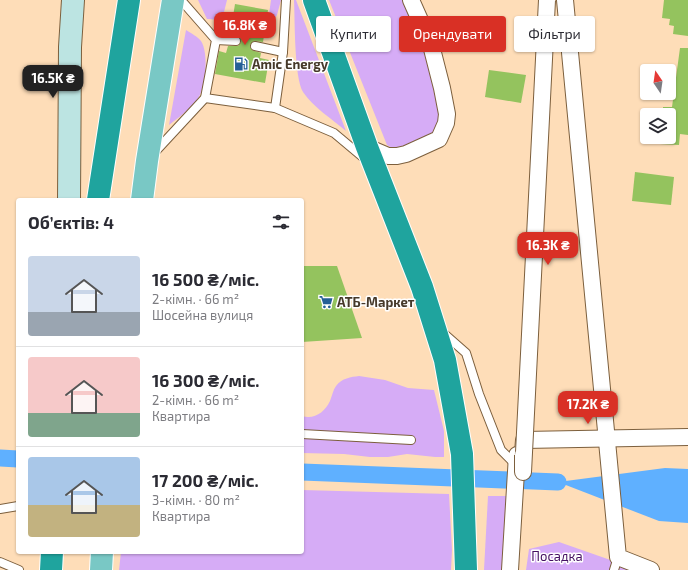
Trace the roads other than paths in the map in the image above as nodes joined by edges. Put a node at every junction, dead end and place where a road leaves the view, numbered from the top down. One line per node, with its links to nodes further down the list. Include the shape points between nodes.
1 (73, 0): 19 (main road, via 70,47)
2 (129, 0): 20 (highway)
3 (173, 0): 17 (main road)
4 (181, 0): 10 (lane)
5 (286, 0): 13 (lane)
6 (314, 0): 16 (highway)
7 (411, 0): 16 (street, via 431,45 447,114 446,123 439,139 406,154 388,156)
8 (547, 0): 26 (street, bridge); 37 (street)
9 (565, 0): 32 (street)
10 (216, 40): 11 (lane); 14 (lane)
11 (236, 41)
12 (255, 46): 13 (lane)
13 (283, 52): 15 (lane)
14 (205, 98): 15 (lane); 17 (lane)
15 (275, 108): 18 (lane, via 334,133)
16 (367, 147): 18 (highway)
17 (146, 161): 21 (main road)
18 (375, 168): 22 (highway, via 422,287)
19 (69, 198)
20 (98, 198)
21 (142, 198)
22 (433, 324): 26 (lane, via 466,353 501,450); 36 (highway, via 445,360 462,454)
23 (304, 434): 25 (lane)
24 (688, 437): 26 (street, bridge, via 524,440)
25 (411, 440)
26 (523, 472)
27 (16, 506): 28 (lane)
28 (0, 509)
29 (52, 554): 34 (highway)
30 (102, 554): 35 (main road)
31 (0, 562): 33 (lane)
32 (616, 564): 38 (street)
33 (19, 570)
34 (51, 570)
35 (101, 570)
36 (466, 570)
37 (510, 570)
38 (651, 570)

